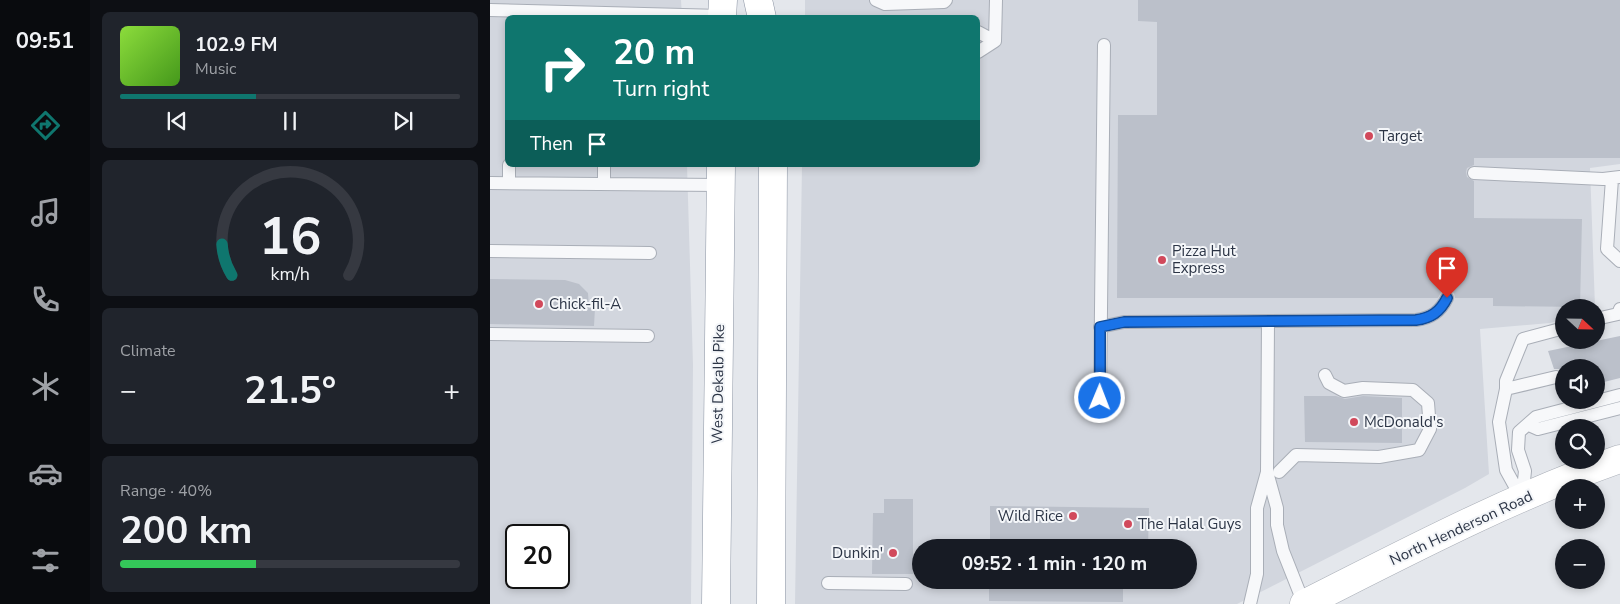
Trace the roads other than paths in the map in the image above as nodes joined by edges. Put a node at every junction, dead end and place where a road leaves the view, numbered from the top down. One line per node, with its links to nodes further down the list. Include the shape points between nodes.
1 (758, 0): 10 (main road)
2 (777, 0): 11 (main road)
3 (876, 0): 4 (lane, via 885,4)
4 (946, 0)
5 (996, 0): 13 (lane)
6 (490, 10): 8 (lane)
7 (722, 13): 9 (lane)
8 (511, 14): 9 (lane)
9 (607, 15)
10 (761, 15)
11 (777, 15)
12 (980, 33): 13 (lane)
13 (995, 41): 15 (lane)
14 (1104, 45): 34 (lane)
15 (980, 51)
16 (509, 167): 24 (lane)
17 (604, 167): 25 (lane)
18 (766, 167): 26 (main road)
19 (773, 167): 26 (main road)
20 (1474, 173): 22 (lane)
21 (720, 175): 25 (lane); 50 (main road, West Dekalb Pike)
22 (1616, 178): 29 (lane, via 1607,249)
23 (490, 183): 24 (lane)
24 (509, 183): 25 (lane)
25 (604, 184)
26 (773, 210): 51 (main road)
27 (490, 251): 28 (lane)
28 (650, 253)
29 (1620, 261)
30 (1447, 298): 33 (lane, via 1435,313 1416,320)
31 (1620, 309): 32 (lane, via 1618,314)
32 (1605, 318)
33 (1268, 322): 34 (lane, via 1124,322); 46 (lane)
34 (1100, 327): 42 (lane)
35 (1555, 330): 40 (lane, via 1523,339 1506,381)
36 (490, 334): 37 (lane)
37 (648, 336)
38 (1325, 375): 46 (lane, via 1328,383 1344,390 1412,390 1428,403 1430,429 1419,450 1379,457 1296,454)
39 (1555, 377): 40 (lane)
40 (1506, 389): 47 (lane, via 1499,422 1504,460)
41 (1620, 394): 44 (lane, via 1536,417)
42 (1100, 398)
43 (1620, 408): 44 (lane, via 1538,429)
44 (1529, 425): 47 (lane, via 1519,432 1518,450 1525,470)
45 (1620, 459): 47 (main road, North Henderson Road)
46 (1273, 472): 52 (lane, via 1257,508 1257,574); 53 (lane, via 1280,539)
47 (1522, 499): 53 (main road, North Henderson Road, via 1420,545)
48 (828, 583): 49 (lane)
49 (906, 584)
50 (716, 604)
51 (771, 604)
52 (1250, 604)
53 (1304, 604)

